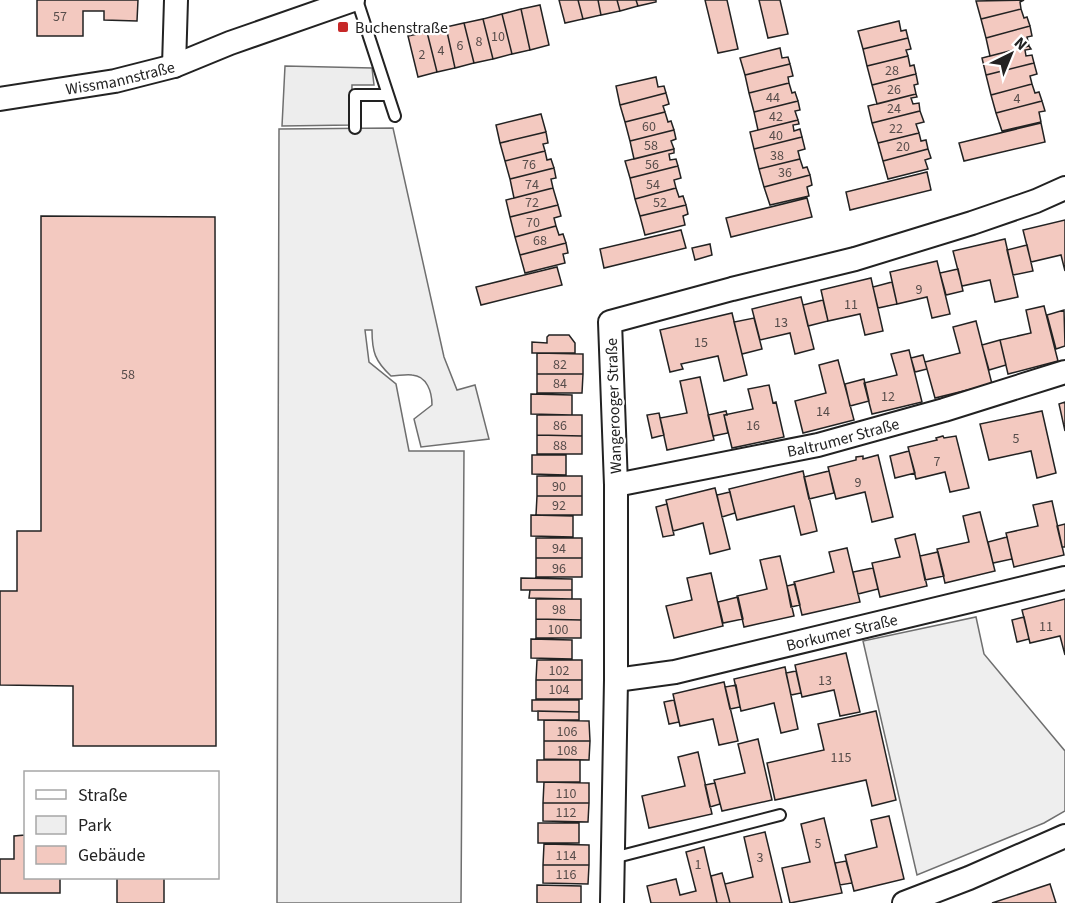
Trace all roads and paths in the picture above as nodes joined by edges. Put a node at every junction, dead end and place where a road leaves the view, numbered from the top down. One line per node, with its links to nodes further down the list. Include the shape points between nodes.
1 (176, 0): 3 (street, Wissmannstraße)
2 (355, 0): 3 (street); 4 (lane)
3 (174, 66): 5 (street, Wissmannstraße, via 115,81)
4 (388, 95): 6 (lane); 7 (lane, via 355,95)
5 (0, 99)
6 (395, 116)
7 (355, 128)
8 (1065, 188): 10 (street, Wangerooger Straße, via 972,223 855,259 610,322)
9 (1065, 372): 10 (street, Baltrumer Straße, via 818,445)
10 (616, 485): 12 (street, Wangerooger Straße)
11 (1065, 578): 12 (street, Borkumer Straße, via 675,672)
12 (616, 680): 15 (street, Wangerooger Straße)
13 (780, 815): 15 (lane)
14 (1065, 836): 17 (street)
15 (613, 858): 16 (street, Wangerooger Straße)
16 (612, 903)
17 (904, 903)

